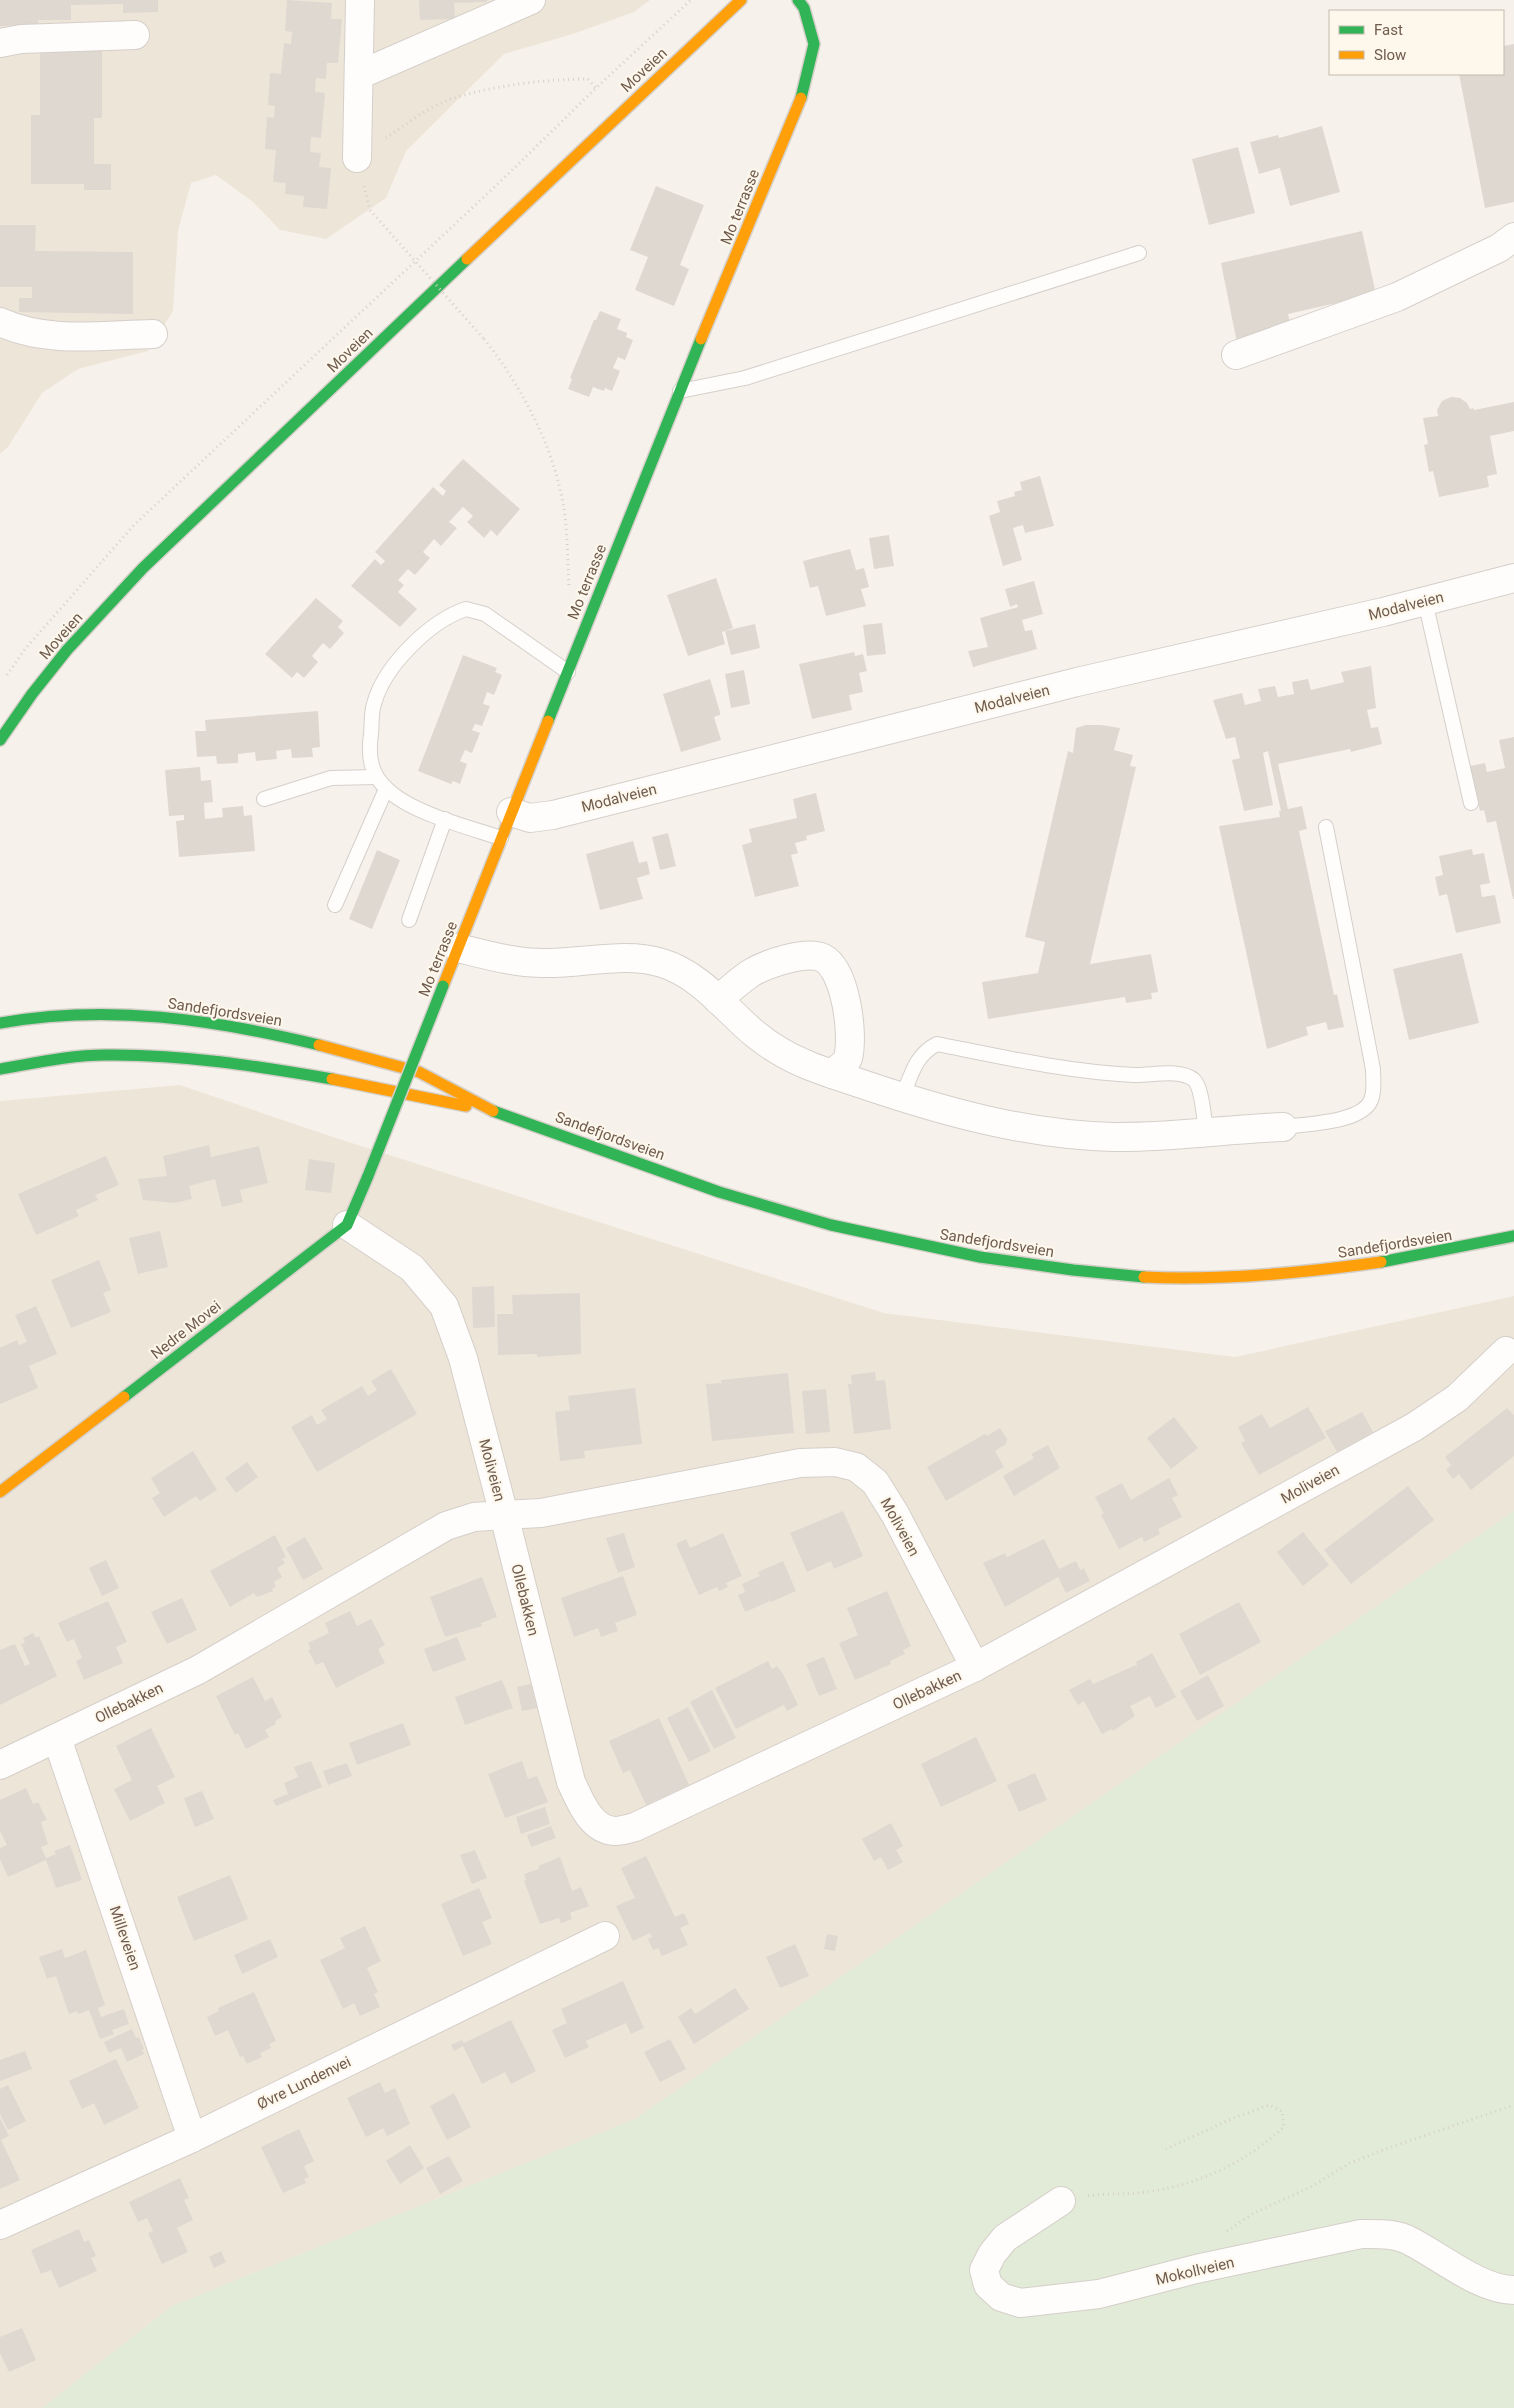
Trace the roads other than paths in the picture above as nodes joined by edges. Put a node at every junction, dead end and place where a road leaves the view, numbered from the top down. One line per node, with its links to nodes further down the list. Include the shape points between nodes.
1 (360, 0): 7 (street)
2 (531, 0): 7 (street)
3 (741, 0): 18 (street, Moveien, via 148,563 68,648)
4 (798, 0): 14 (street, Mo terrasse, via 804,8 814,44 804,91)
5 (136, 35): 6 (street, via 21,39)
6 (0, 43)
7 (359, 75): 8 (street)
8 (357, 158)
9 (1514, 237): 13 (street, via 1499,248 1397,297)
10 (1139, 253): 14 (lane, via 745,378)
11 (0, 322): 12 (street, via 30,334)
12 (154, 334)
13 (1236, 354)
14 (680, 391): 17 (street, Mo terrasse)
15 (1514, 578): 16 (street, Modalveien)
16 (1425, 601): 22 (lane); 23 (street, Modalveien, via 1077,682 553,815 530,818)
17 (568, 672): 19 (lane, via 485,614 466,609 457,612 413,644 378,691 370,744); 23 (street, Mo terrasse)
18 (0, 740)
19 (376, 777): 20 (lane); 21 (lane, via 331,778)
20 (386, 789): 24 (lane, via 399,800); 27 (lane)
21 (264, 799)
22 (1472, 803)
23 (511, 812): 26 (street, Mo terrasse)
24 (445, 819): 26 (lane); 28 (lane)
25 (1326, 827): 36 (lane, via 1373,1069 1374,1091 1371,1102 1362,1112 1345,1118)
26 (501, 838): 29 (street, Mo terrasse)
27 (335, 905)
28 (409, 920)
29 (458, 948): 30 (street, via 528,963 624,959 660,962 682,970); 38 (street, Mo terrasse, bridge)
30 (718, 1000): 33 (street, via 775,1050); 33 (street, via 752,972 796,956 813,954 825,959 833,968 843,991 850,1020 851,1041 847,1060)
31 (0, 1023): 35 (street, Sandefjordsveien, via 97,1014 158,1016 217,1023 356,1053 430,1077)
32 (0, 1069): 35 (street, Sandefjordsveien, via 104,1055 205,1059 265,1066)
33 (832, 1074): 34 (street)
34 (902, 1098): 37 (street, via 966,1116 1058,1133 1138,1137); 37 (lane, via 918,1060 926,1050 938,1044 1039,1064 1133,1075 1186,1076 1195,1080 1200,1093)
35 (492, 1110): 40 (street, Sandefjordsveien, via 757,1204 884,1238 992,1260 1084,1271 1194,1278 1336,1269 1464,1249)
36 (1283, 1127): 37 (street)
37 (1206, 1131)
38 (368, 1176): 39 (street, Nedre Movei)
39 (347, 1225): 42 (street, Nedre Movei); 43 (street, Moliveien, via 412,1268 444,1306 463,1358)
40 (1514, 1236)
41 (1506, 1351): 44 (street, Moliveien, via 1456,1398 1414,1427)
42 (0, 1492)
43 (504, 1515): 44 (street, Moliveien, via 541,1513 800,1463 835,1462 856,1467 875,1482 895,1514); 44 (street, Ollebakken, via 571,1782 585,1811 597,1824 614,1831 634,1828); 45 (street, Ollebakken, via 474,1517 446,1526 198,1670)
44 (975, 1667)
45 (57, 1738): 46 (street, Ollebakken); 48 (street, Milleveien)
46 (0, 1765)
47 (605, 1936): 48 (street, Øvre Lundenvei)
48 (192, 2138): 50 (street, Øvre Lundenvei)
49 (1061, 2201): 51 (street, Mokollveien, via 1005,2238 992,2254 984,2270 988,2286 1001,2296 1020,2303 1099,2294 1196,2269 1361,2234 1387,2234 1409,2240 1468,2275 1505,2290)
50 (0, 2225)
51 (1514, 2290)

